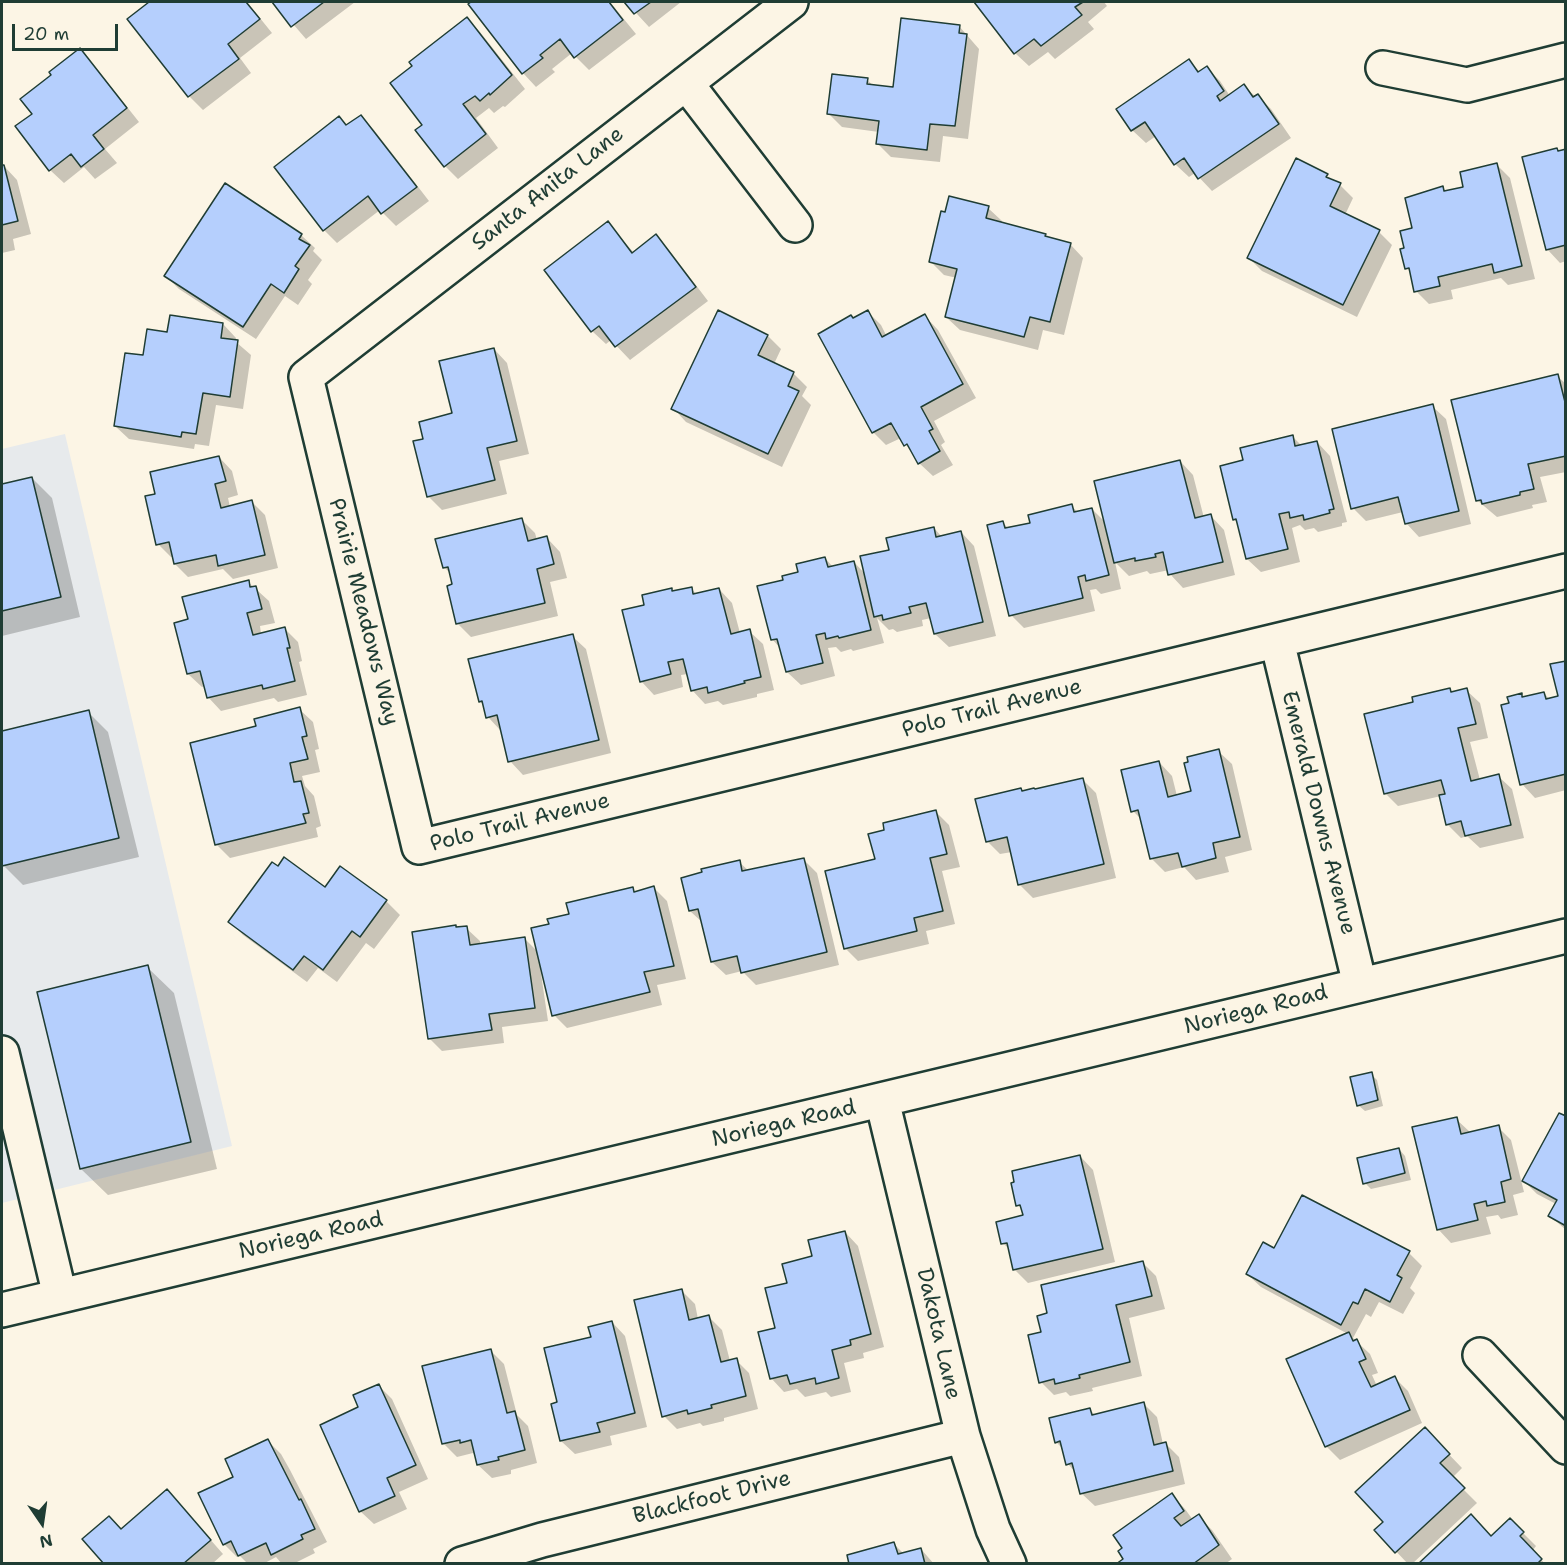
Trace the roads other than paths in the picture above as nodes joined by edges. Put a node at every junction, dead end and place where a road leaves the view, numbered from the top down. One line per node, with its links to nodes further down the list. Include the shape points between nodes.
1 (791, 2): 4 (street, Santa Anita Lane)
2 (1566, 60): 3 (street, via 1467,84)
3 (1383, 68)
4 (686, 83): 5 (street); 6 (street, Santa Anita Lane)
5 (795, 225)
6 (306, 377): 9 (street, Prairie Meadows Way)
7 (1566, 571): 8 (street, Polo Trail Avenue)
8 (1277, 641): 9 (street, Polo Trail Avenue); 11 (street, Emerald Downs Avenue)
9 (419, 847)
10 (1566, 936): 11 (street, Noriega Road)
11 (1360, 985): 13 (street, Noriega Road)
12 (2, 1053): 14 (street)
13 (882, 1100): 15 (street, Noriega Road); 18 (street, Dakota Lane)
14 (11, 1137): 15 (street)
15 (60, 1296): 16 (street, Noriega Road)
16 (2, 1310)
17 (1480, 1355): 19 (street)
18 (963, 1436): 20 (street, Blackfoot Drive, via 542,1539); 21 (street, Dakota Lane, via 993,1529)
19 (1566, 1447)
20 (462, 1563)
21 (1009, 1563)

